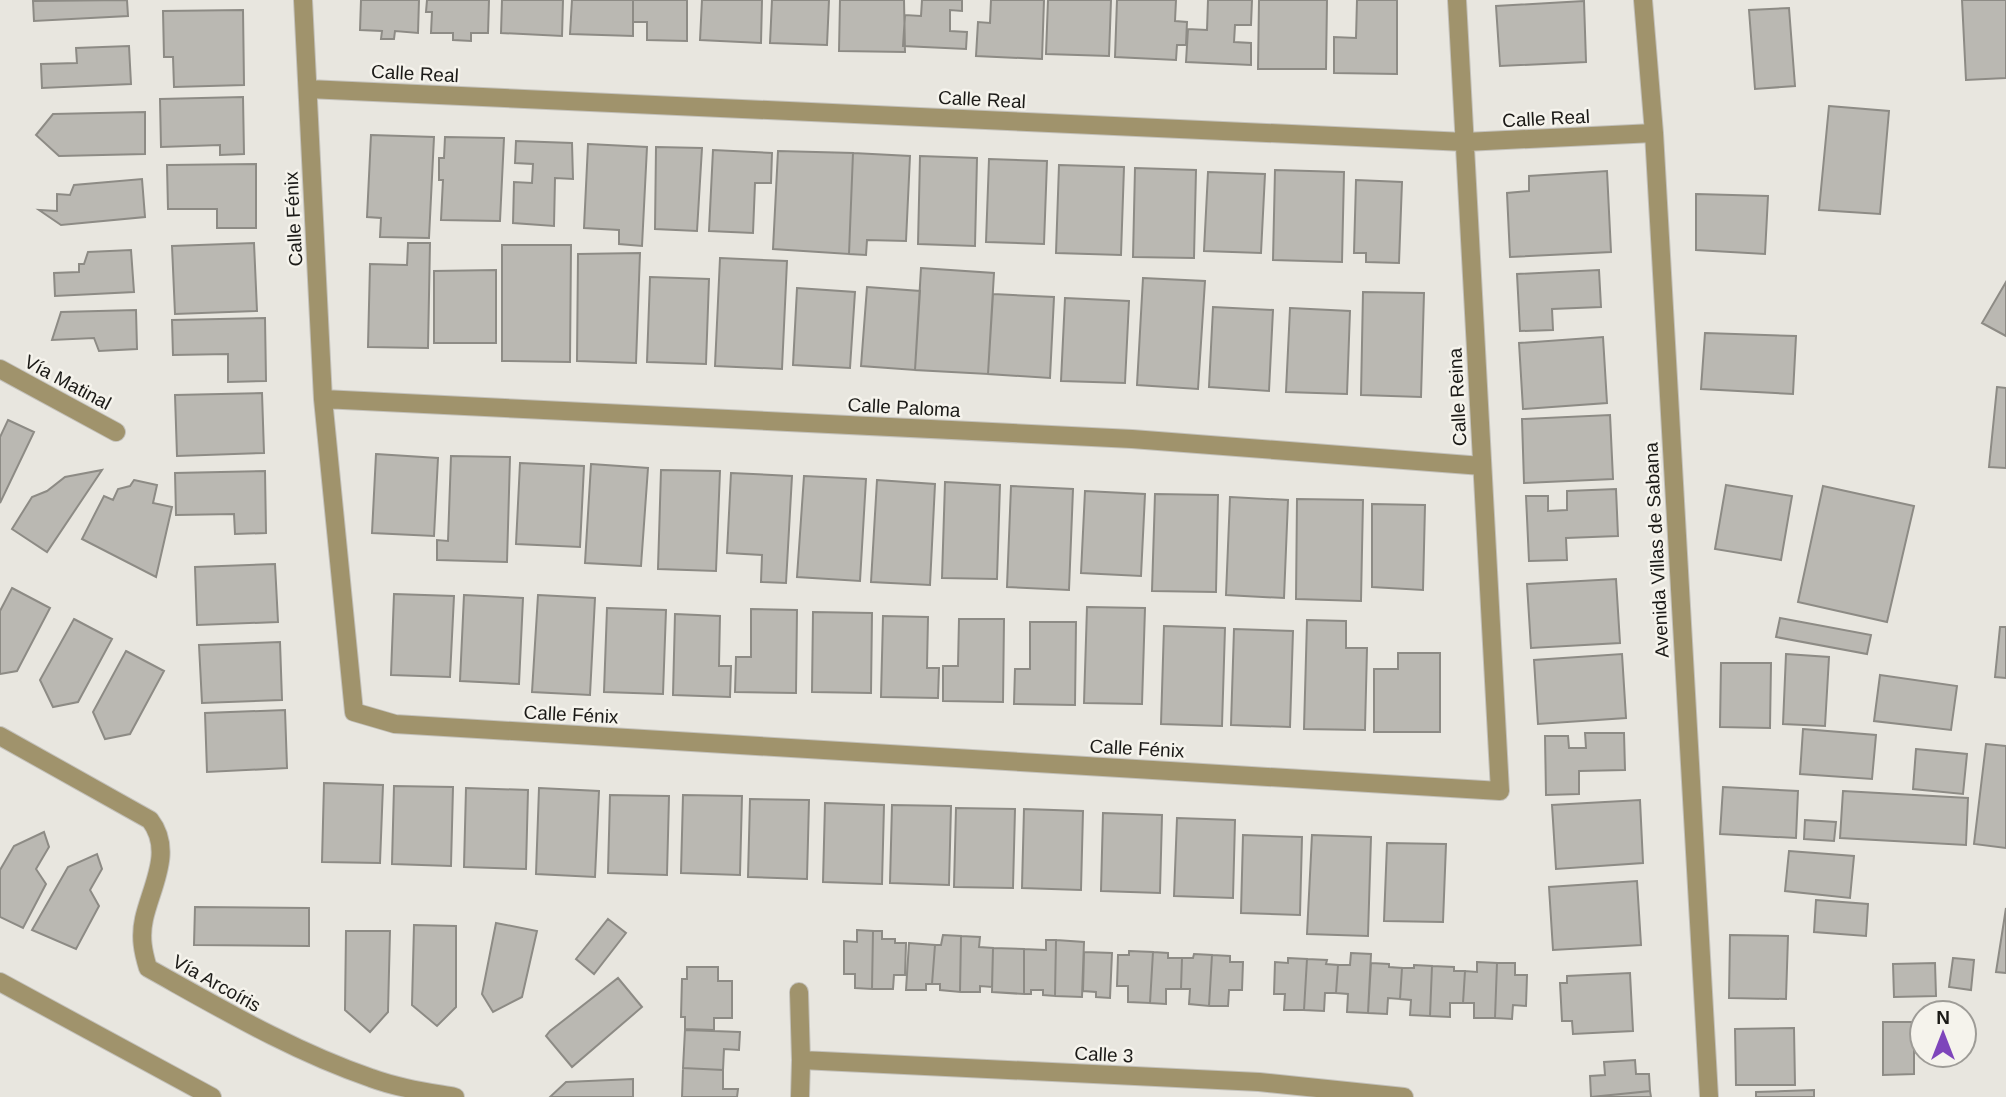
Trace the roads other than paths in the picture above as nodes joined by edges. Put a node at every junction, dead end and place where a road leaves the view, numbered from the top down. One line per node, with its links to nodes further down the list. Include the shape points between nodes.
1 (303, 0): 4 (street, Calle Fénix)
2 (1457, 0): 6 (street, Calle Reina)
3 (1643, 0): 5 (street, Avenida Villas de Sabana)
4 (308, 89): 6 (street, Calle Real); 8 (street, Calle Fénix)
5 (1654, 133): 6 (street, Calle Real); 21 (street, Avenida Villas de Sabana)
6 (1465, 142): 10 (street, Calle Reina)
7 (0, 369): 9 (street, Vía Matinal)
8 (323, 399): 10 (street, Calle Paloma, via 1132,439); 12 (street, Calle Fénix, via 354,712 395,724)
9 (117, 432)
10 (1482, 466): 12 (street, Calle Reina)
11 (0, 736): 18 (street, Vía Arcoíris, via 157,828 160,861 144,920 142,947 148,968 270,1036 372,1079)
12 (1500, 791)
13 (0, 982): 17 (street)
14 (799, 992): 15 (street)
15 (802, 1060): 16 (street, Calle 3); 19 (street)
16 (1260, 1090): 20 (street, Calle 3)
17 (212, 1097)
18 (455, 1097)
19 (800, 1097)
20 (1404, 1097)
21 (1709, 1097)

